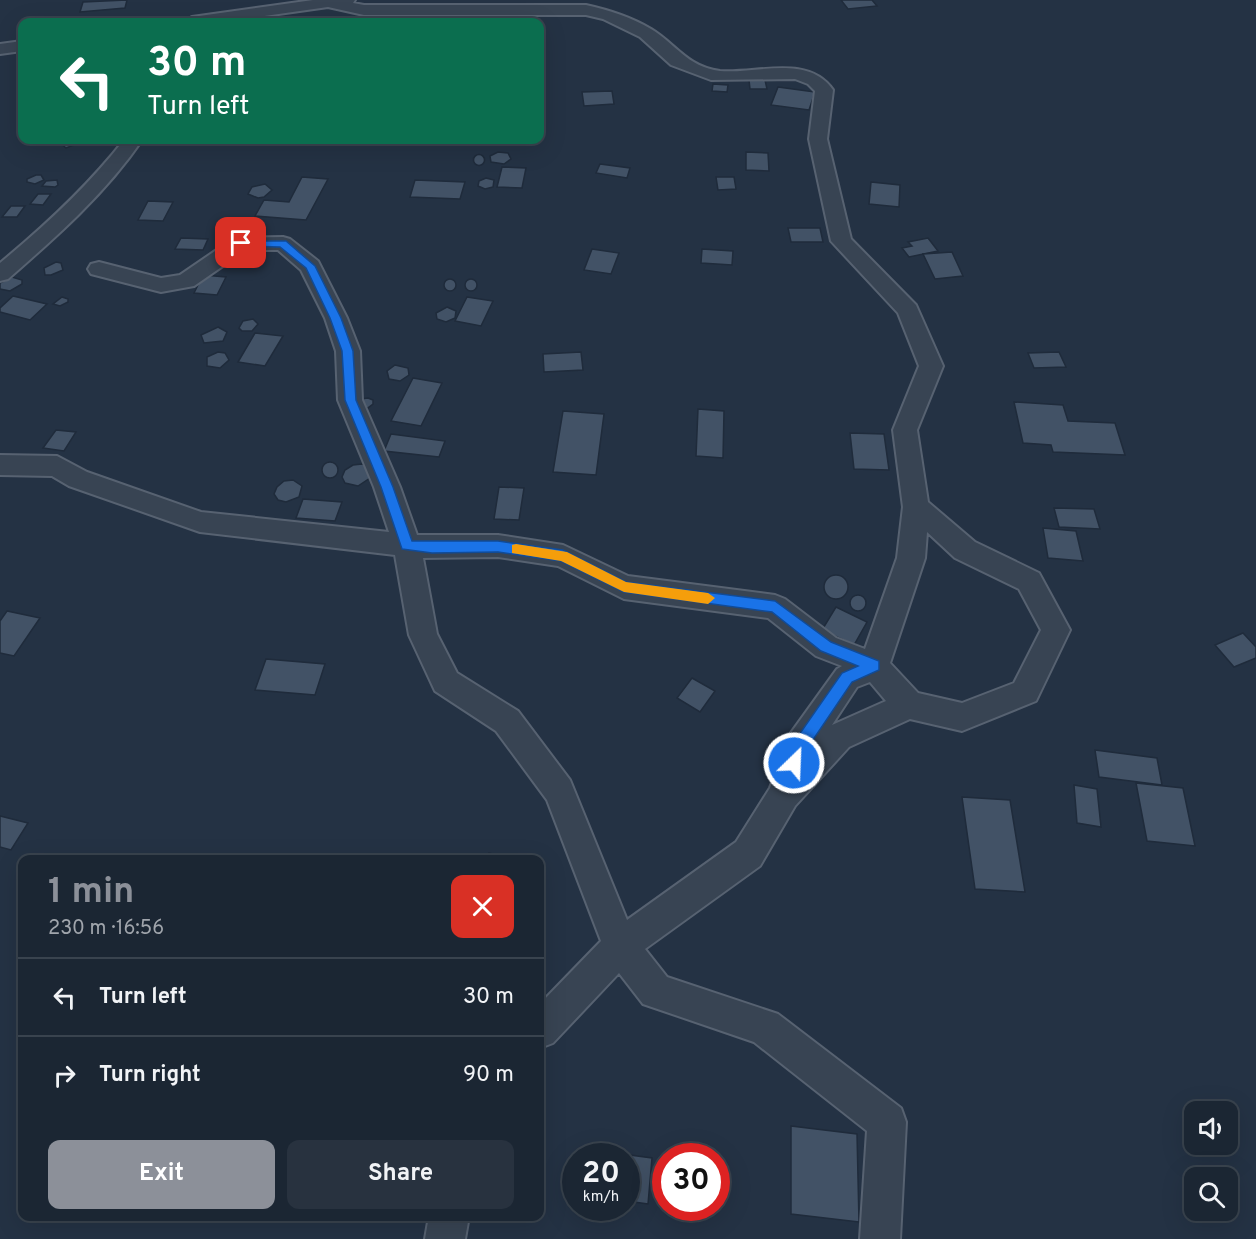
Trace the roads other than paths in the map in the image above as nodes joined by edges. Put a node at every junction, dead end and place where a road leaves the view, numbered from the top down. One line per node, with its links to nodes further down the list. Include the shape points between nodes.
1 (340, 1): 2 (street); 9 (street, via 364,10 586,10 609,15 646,33 677,61 717,76 797,74 814,80 824,90 818,139 841,241 908,310 931,366 905,430)
2 (220, 18)
3 (18, 47): 4 (street)
4 (0, 49)
5 (130, 144): 7 (street, via 64,220)
6 (99, 269): 10 (street, via 161,285 186,281 241,243 283,244 310,266 348,351 350,400)
7 (0, 274)
8 (0, 465): 10 (street, via 57,466 78,479 200,522)
9 (916, 507): 11 (street, via 911,558); 12 (street, via 965,550 1029,581 1056,630 1025,692 962,717)
10 (407, 546): 11 (street, via 498,546 563,556 624,587 775,607 826,647); 14 (street, via 423,634 446,682 507,721 559,791)
11 (874, 666): 12 (street); 13 (street, via 847,678 799,747)
12 (909, 705): 13 (street, via 838,737)
13 (784, 795): 14 (street, via 748,854)
14 (620, 946): 15 (street); 18 (street, via 656,991 765,1027 887,1122)
15 (544, 1026)
16 (448, 1221): 17 (street)
17 (445, 1239)
18 (880, 1239)

